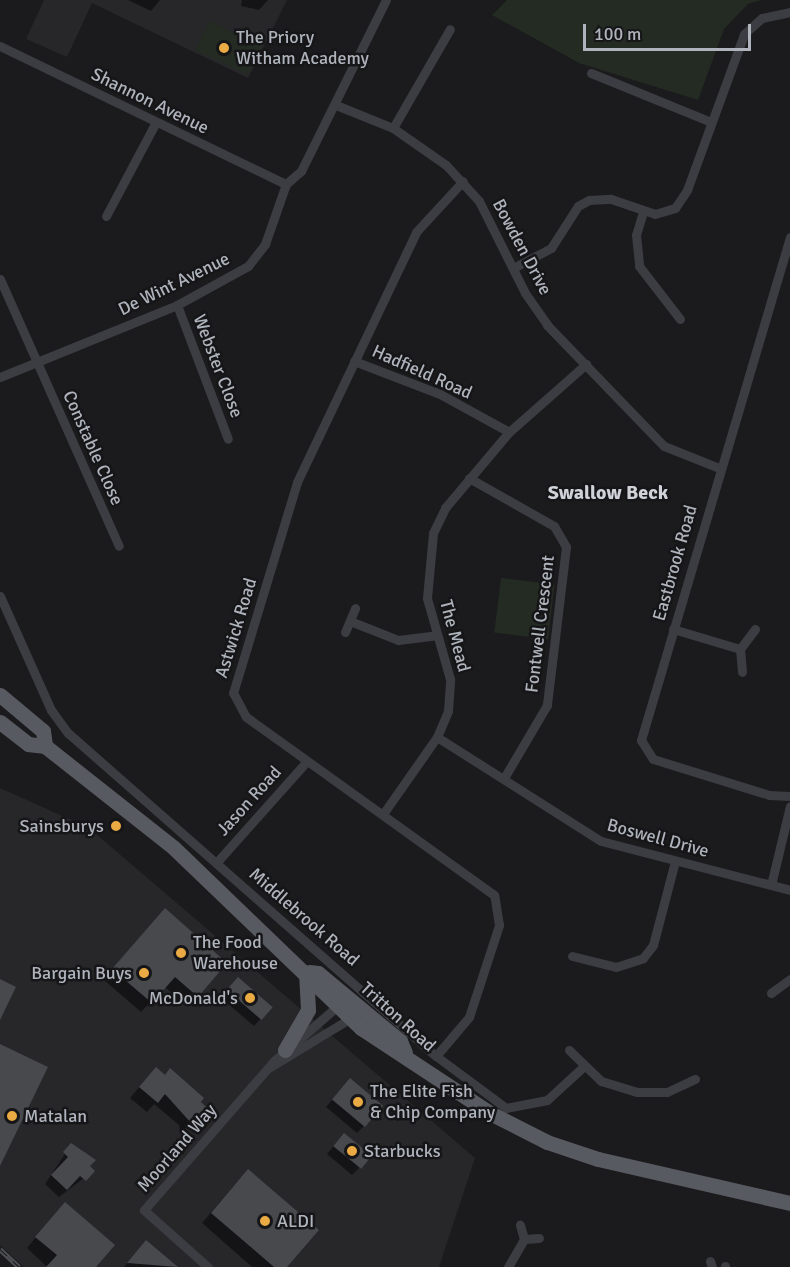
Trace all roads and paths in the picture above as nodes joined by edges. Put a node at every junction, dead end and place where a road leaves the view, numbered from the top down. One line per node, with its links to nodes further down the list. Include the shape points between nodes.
1 (386, 0): 6 (street, De Wint Avenue)
2 (790, 12): 8 (street, via 762,18 744,34)
3 (450, 29): 9 (street)
4 (0, 46): 7 (street, Shannon Avenue)
5 (591, 73): 8 (street)
6 (336, 105): 9 (street, Bowden Drive); 11 (street, De Wint Avenue, via 301,171)
7 (156, 122): 11 (street, Shannon Avenue); 13 (street)
8 (711, 122): 12 (street, via 683,199 665,212)
9 (393, 128): 10 (street, Bowden Drive)
10 (463, 181): 15 (street, Bowden Drive); 19 (street, Astwick Road, via 416,232)
11 (286, 184): 17 (street, De Wint Avenue, via 265,244 248,266)
12 (643, 213): 15 (street, via 611,199 589,200 578,206 551,248); 18 (street, via 636,235 639,266)
13 (106, 216)
14 (790, 237): 25 (street, Eastbrook Road)
15 (515, 267): 21 (street, Bowden Drive, via 542,317)
16 (0, 279): 20 (street, Constable Close)
17 (177, 304): 20 (street, De Wint Avenue); 24 (street, Webster Close)
18 (680, 319)
19 (354, 360): 23 (street, Hadfield Road, via 440,394); 41 (street, Astwick Road, via 297,482 233,693 246,717)
20 (36, 364): 22 (street, De Wint Avenue); 27 (street, Constable Close)
21 (586, 364): 23 (street, The Mead); 25 (street, Bowden Drive, via 664,446)
22 (0, 377)
23 (509, 432): 26 (street, The Mead)
24 (228, 439)
25 (719, 468): 31 (street, Eastbrook Road)
26 (469, 478): 34 (street, The Mead, via 433,533 426,576); 42 (street, Fontwell Crescent, via 554,526 566,547 548,705)
27 (119, 546)
28 (0, 596): 46 (street, Middlebrook Road, via 51,710 68,733)
29 (355, 608): 30 (street)
30 (350, 621): 33 (street); 34 (street, via 398,640)
31 (673, 628): 35 (street); 43 (street, Eastbrook Road, via 642,731 646,754)
32 (755, 629): 35 (street)
33 (345, 632)
34 (437, 635): 39 (street, The Mead, via 451,693)
35 (740, 649): 36 (street)
36 (742, 672)
37 (0, 695): 40 (main road, via 43,731)
38 (0, 722): 40 (main road, via 28,744)
39 (437, 737): 42 (street, Boswell Drive); 44 (street, The Mead)
40 (45, 746): 50 (main road, via 174,848)
41 (306, 762): 44 (street, Astwick Road); 46 (street, Jason Road)
42 (504, 778): 45 (street, Boswell Drive, via 601,841)
43 (790, 801): 47 (street, Eastbrook Road)
44 (383, 814): 57 (street, Astwick Road, via 488,889 499,904 499,925 469,1017)
45 (675, 861): 47 (street, Boswell Drive); 49 (street, via 653,945 643,958 616,967)
46 (217, 862): 57 (street, Middlebrook Road)
47 (771, 885): 48 (street, Boswell Drive)
48 (790, 890)
49 (572, 956)
50 (306, 971): 53 (main road, Tritton Road); 55 (main road, via 310,1006)
51 (790, 979): 52 (street)
52 (771, 993)
53 (342, 1001): 54 (main road, Tritton Road); 55 (street, Moorland Way)
54 (356, 1014): 59 (street, Moorland Way); 61 (main road, Tritton Road, via 490,1113 547,1142)
55 (285, 1050): 59 (street, Moorland Way)
56 (570, 1050): 58 (street)
57 (436, 1056): 58 (street, Middlebrook Road, via 506,1108 547,1100)
58 (583, 1067): 60 (street, via 610,1085 656,1094)
59 (267, 1069): 65 (street, Moorland Way, via 144,1210)
60 (695, 1079)
61 (790, 1203)
62 (520, 1225): 64 (street)
63 (539, 1238): 64 (street)
64 (524, 1239): 66 (street)
65 (208, 1267)
66 (508, 1267)

